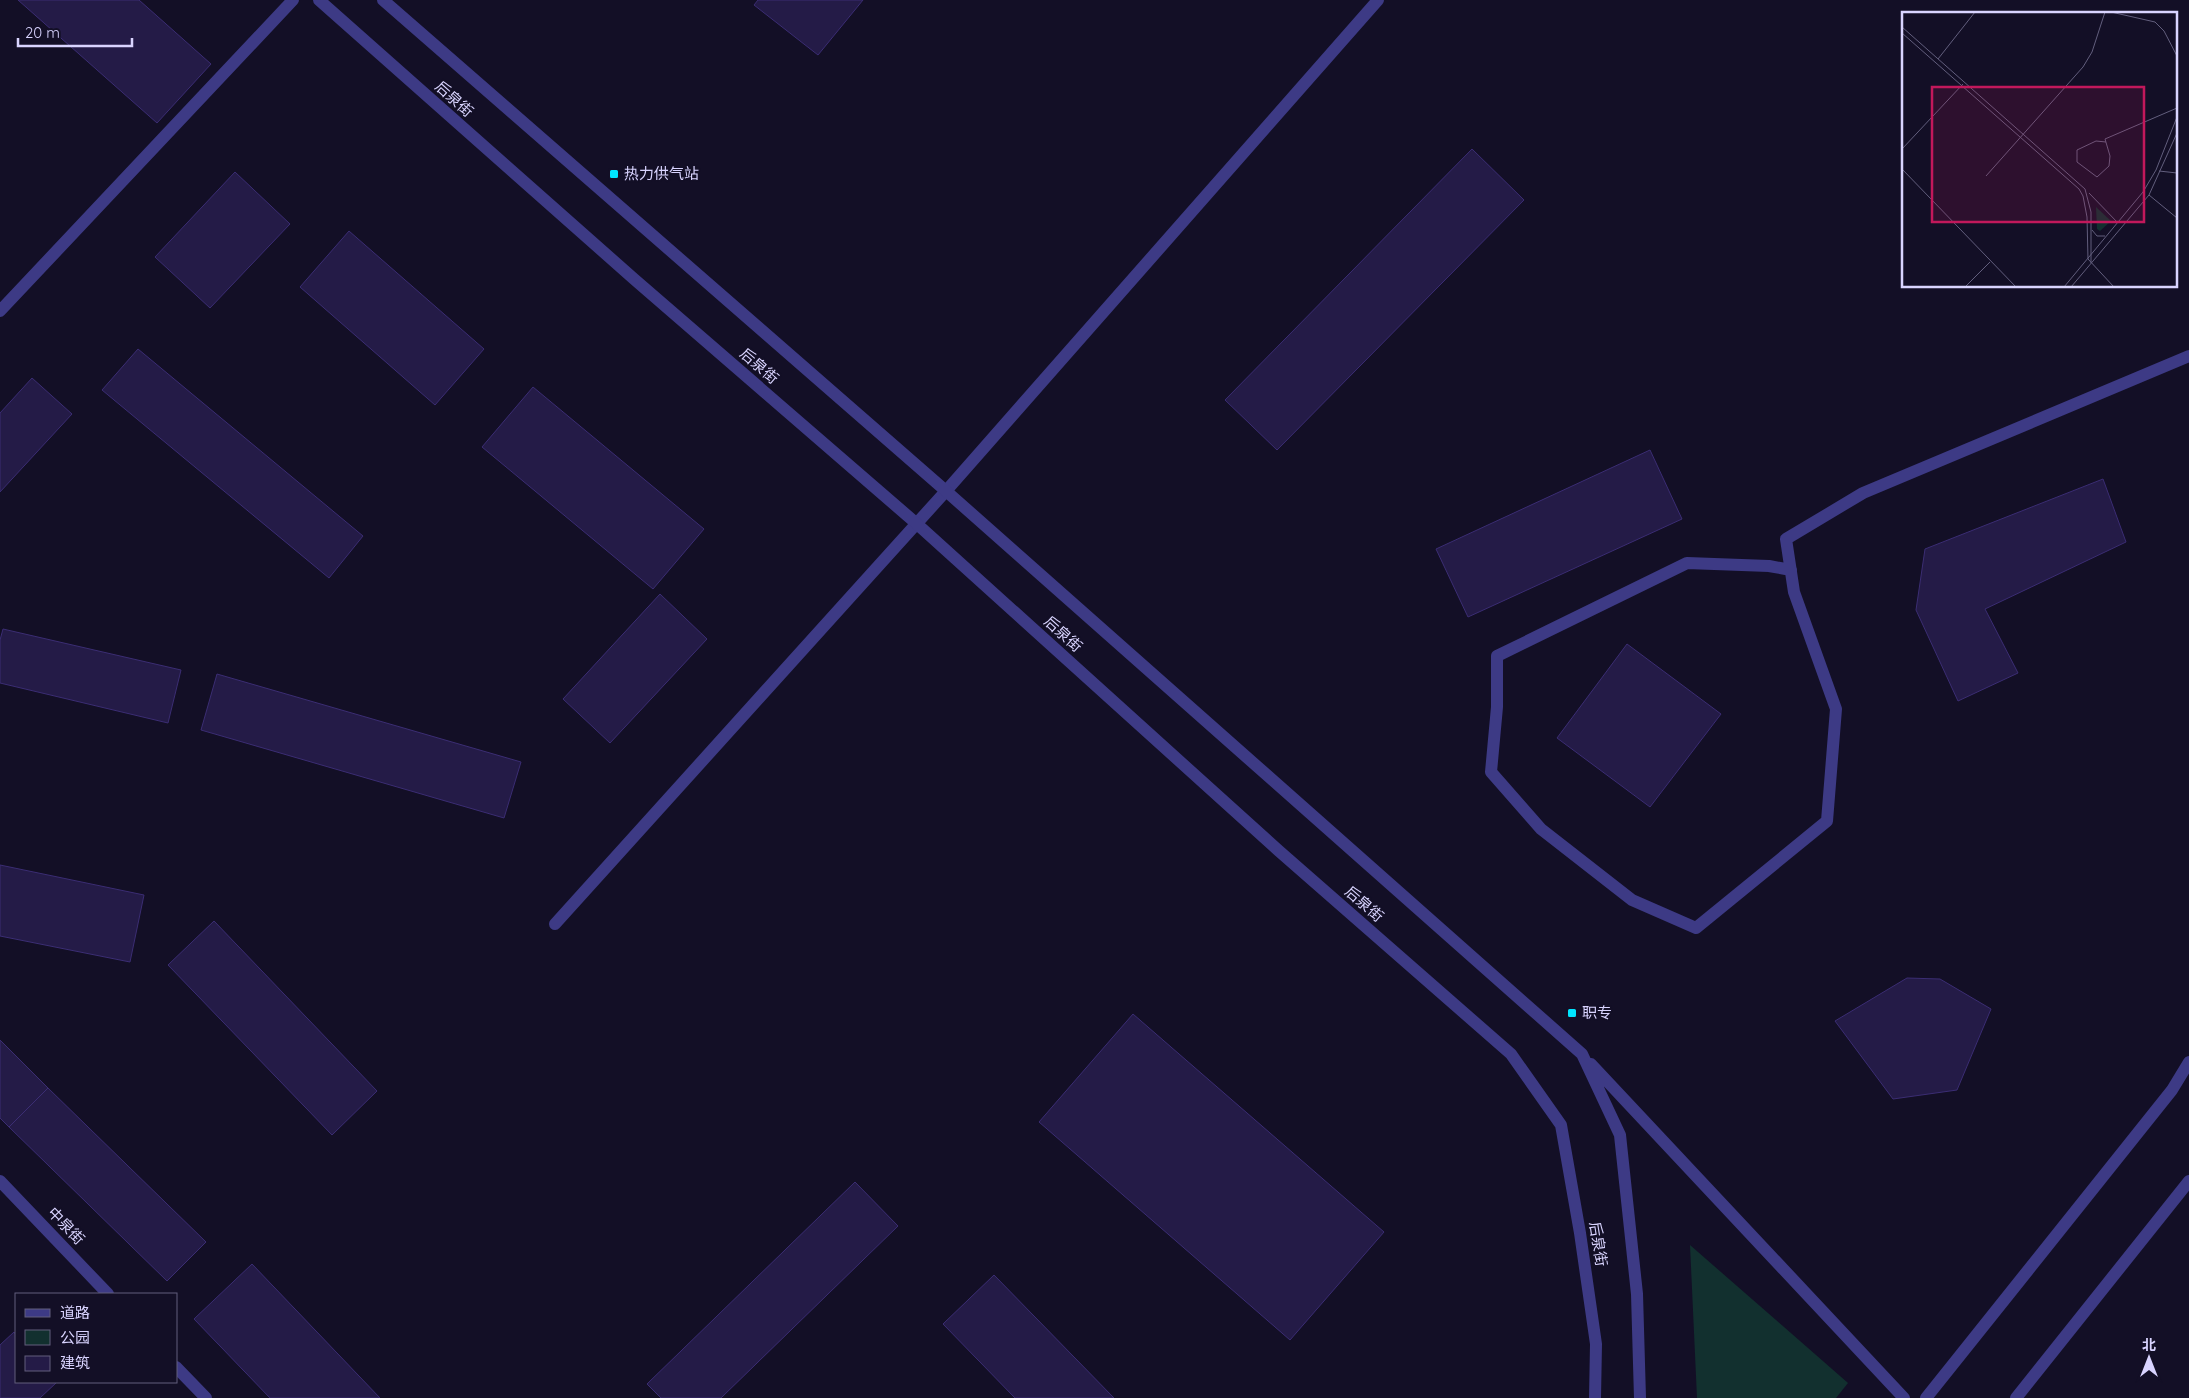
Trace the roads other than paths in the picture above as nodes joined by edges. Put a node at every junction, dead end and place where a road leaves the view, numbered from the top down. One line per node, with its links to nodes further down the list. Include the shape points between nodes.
1 (293, 0): 5 (street)
2 (318, 0): 8 (street, 后泉街, via 641,286)
3 (383, 0): 7 (street, 后泉街)
4 (1378, 0): 7 (street)
5 (0, 311)
6 (2189, 356): 9 (street, via 1863,493 1786,539)
7 (946, 491): 8 (street); 11 (street, 后泉街)
8 (917, 524): 10 (street); 18 (street, 后泉街, via 1511,1054 1561,1125 1596,1344)
9 (1791, 570): 9 (street, via 1794,592 1836,710 1827,821 1696,928 1632,900 1541,829 1492,772 1496,656 1687,564 1769,566)
10 (555, 924)
11 (1582, 1054): 19 (street, 后泉街, via 1620,1135 1637,1294); 20 (street)
12 (2189, 1062): 21 (street, via 2172,1090)
13 (0, 1181): 15 (street, 中泉街)
14 (2189, 1181): 22 (street)
15 (107, 1293)
16 (178, 1368): 17 (street)
17 (206, 1398)
18 (1596, 1398)
19 (1640, 1398)
20 (1904, 1398)
21 (1926, 1398)
22 (2016, 1398)

